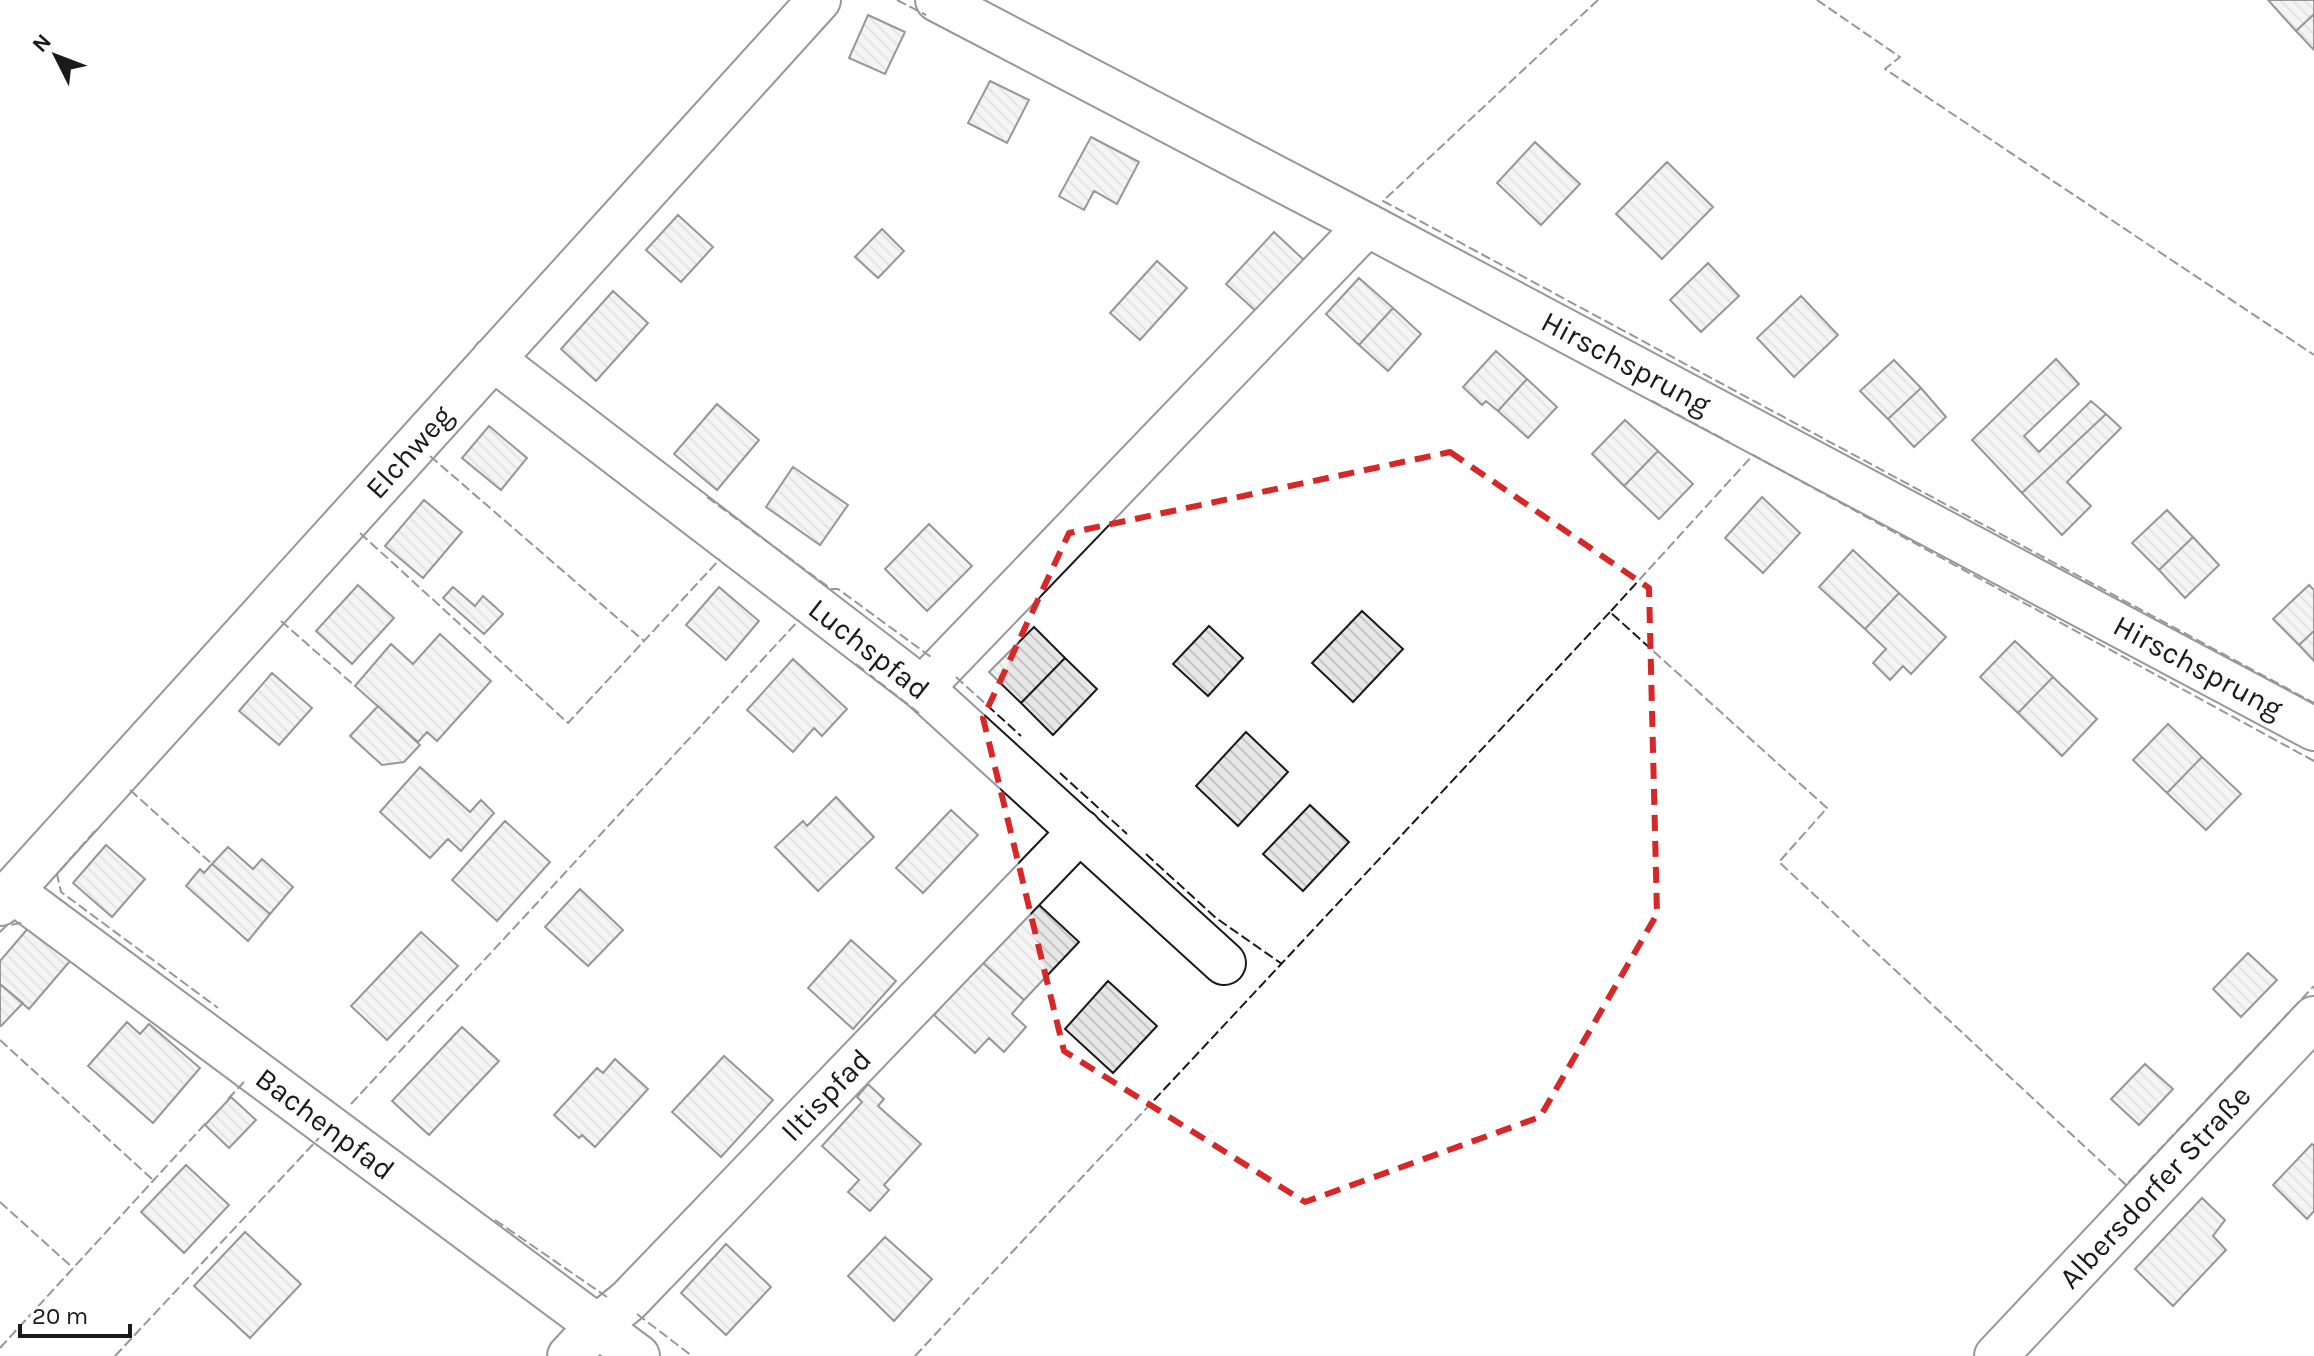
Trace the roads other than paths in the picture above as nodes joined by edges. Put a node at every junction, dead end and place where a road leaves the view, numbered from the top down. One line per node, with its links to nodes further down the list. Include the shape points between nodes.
1 (819, 0): 4 (street, Elchweg)
2 (937, 0): 3 (street, Hirschsprung)
3 (1367, 225): 5 (street); 6 (street, Hirschsprung)
4 (493, 359): 5 (street, Luchspfad); 8 (street, Elchweg)
5 (922, 688): 7 (street, Luchspfad)
6 (2314, 729)
7 (1080, 831): 9 (street, Luchspfad); 11 (street, Iltispfad, via 628,1301)
8 (6, 898): 11 (street, Bachenpfad)
9 (1224, 963)
10 (2314, 1018): 14 (street, Albersdorfer Straße)
11 (597, 1326): 12 (street, Iltispfad); 13 (street, Bachenpfad)
12 (569, 1356)
13 (638, 1356)
14 (1996, 1356)

